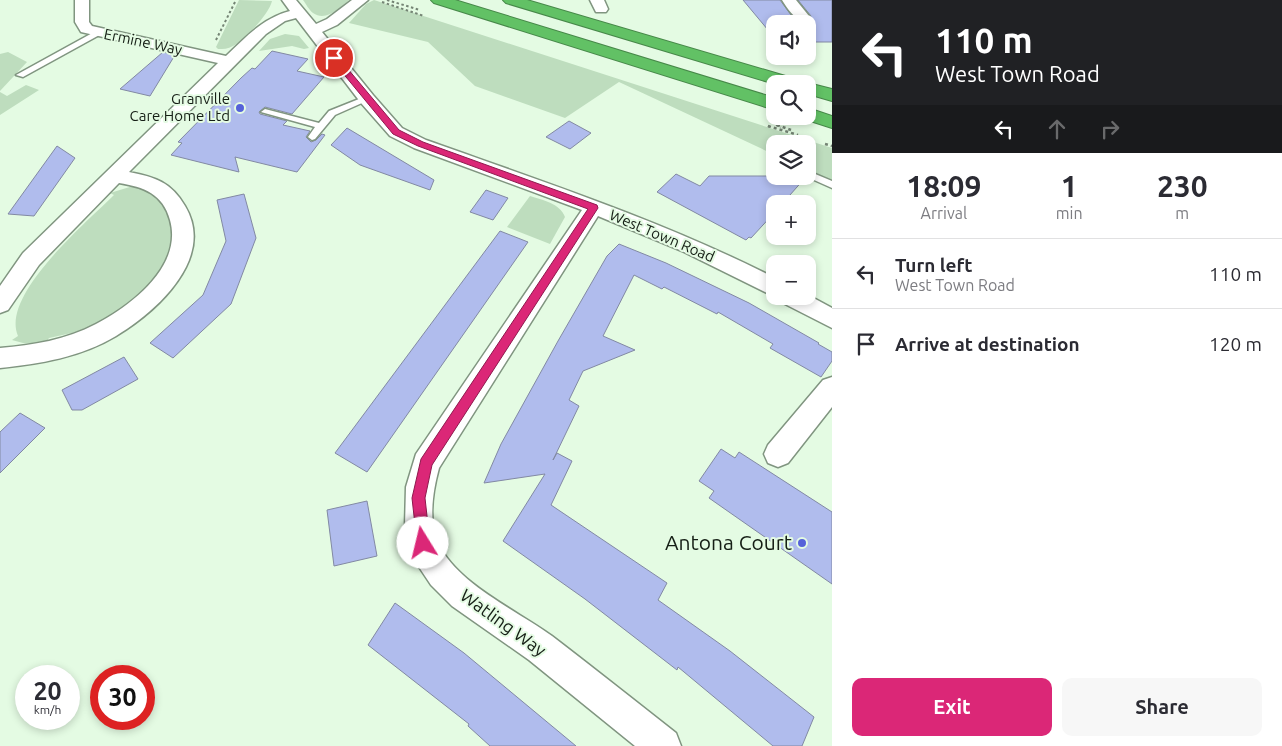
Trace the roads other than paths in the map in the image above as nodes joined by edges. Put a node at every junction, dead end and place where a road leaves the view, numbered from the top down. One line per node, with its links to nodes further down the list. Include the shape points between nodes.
1 (82, 0): 9 (street, Ermine Way, via 82,22 86,29)
2 (361, 0): 8 (street, via 332,22)
3 (439, 0): 16 (highway)
4 (511, 0): 12 (highway)
5 (789, 0): 7 (street)
6 (294, 7): 8 (street, West Town Road); 10 (street)
7 (801, 15)
8 (313, 31): 15 (street, West Town Road)
9 (99, 33): 10 (street, Ermine Way); 11 (lane)
10 (229, 61): 22 (street)
11 (20, 75)
12 (766, 76)
13 (816, 90): 14 (highway)
14 (832, 95)
15 (367, 99): 20 (lane, via 332,113); 25 (street, West Town Road, via 396,132 420,144)
16 (766, 101)
17 (264, 112): 20 (lane)
18 (816, 117): 19 (highway)
19 (832, 122)
20 (321, 126): 21 (lane)
21 (312, 137)
22 (115, 176): 27 (street, via 31,259); 30 (street, via 155,186 175,206 183,234 179,255 169,274 139,308 91,338 35,354)
23 (816, 178): 24 (lane)
24 (832, 186)
25 (594, 208): 26 (street, West Town Road, via 731,264); 33 (street, Watling Way, via 426,463 418,498 419,521 423,543 432,561 470,602 522,634)
26 (766, 283)
27 (0, 304)
28 (806, 305): 29 (street)
29 (832, 319)
30 (0, 358)
31 (832, 388): 32 (street)
32 (778, 454)
33 (663, 746)

